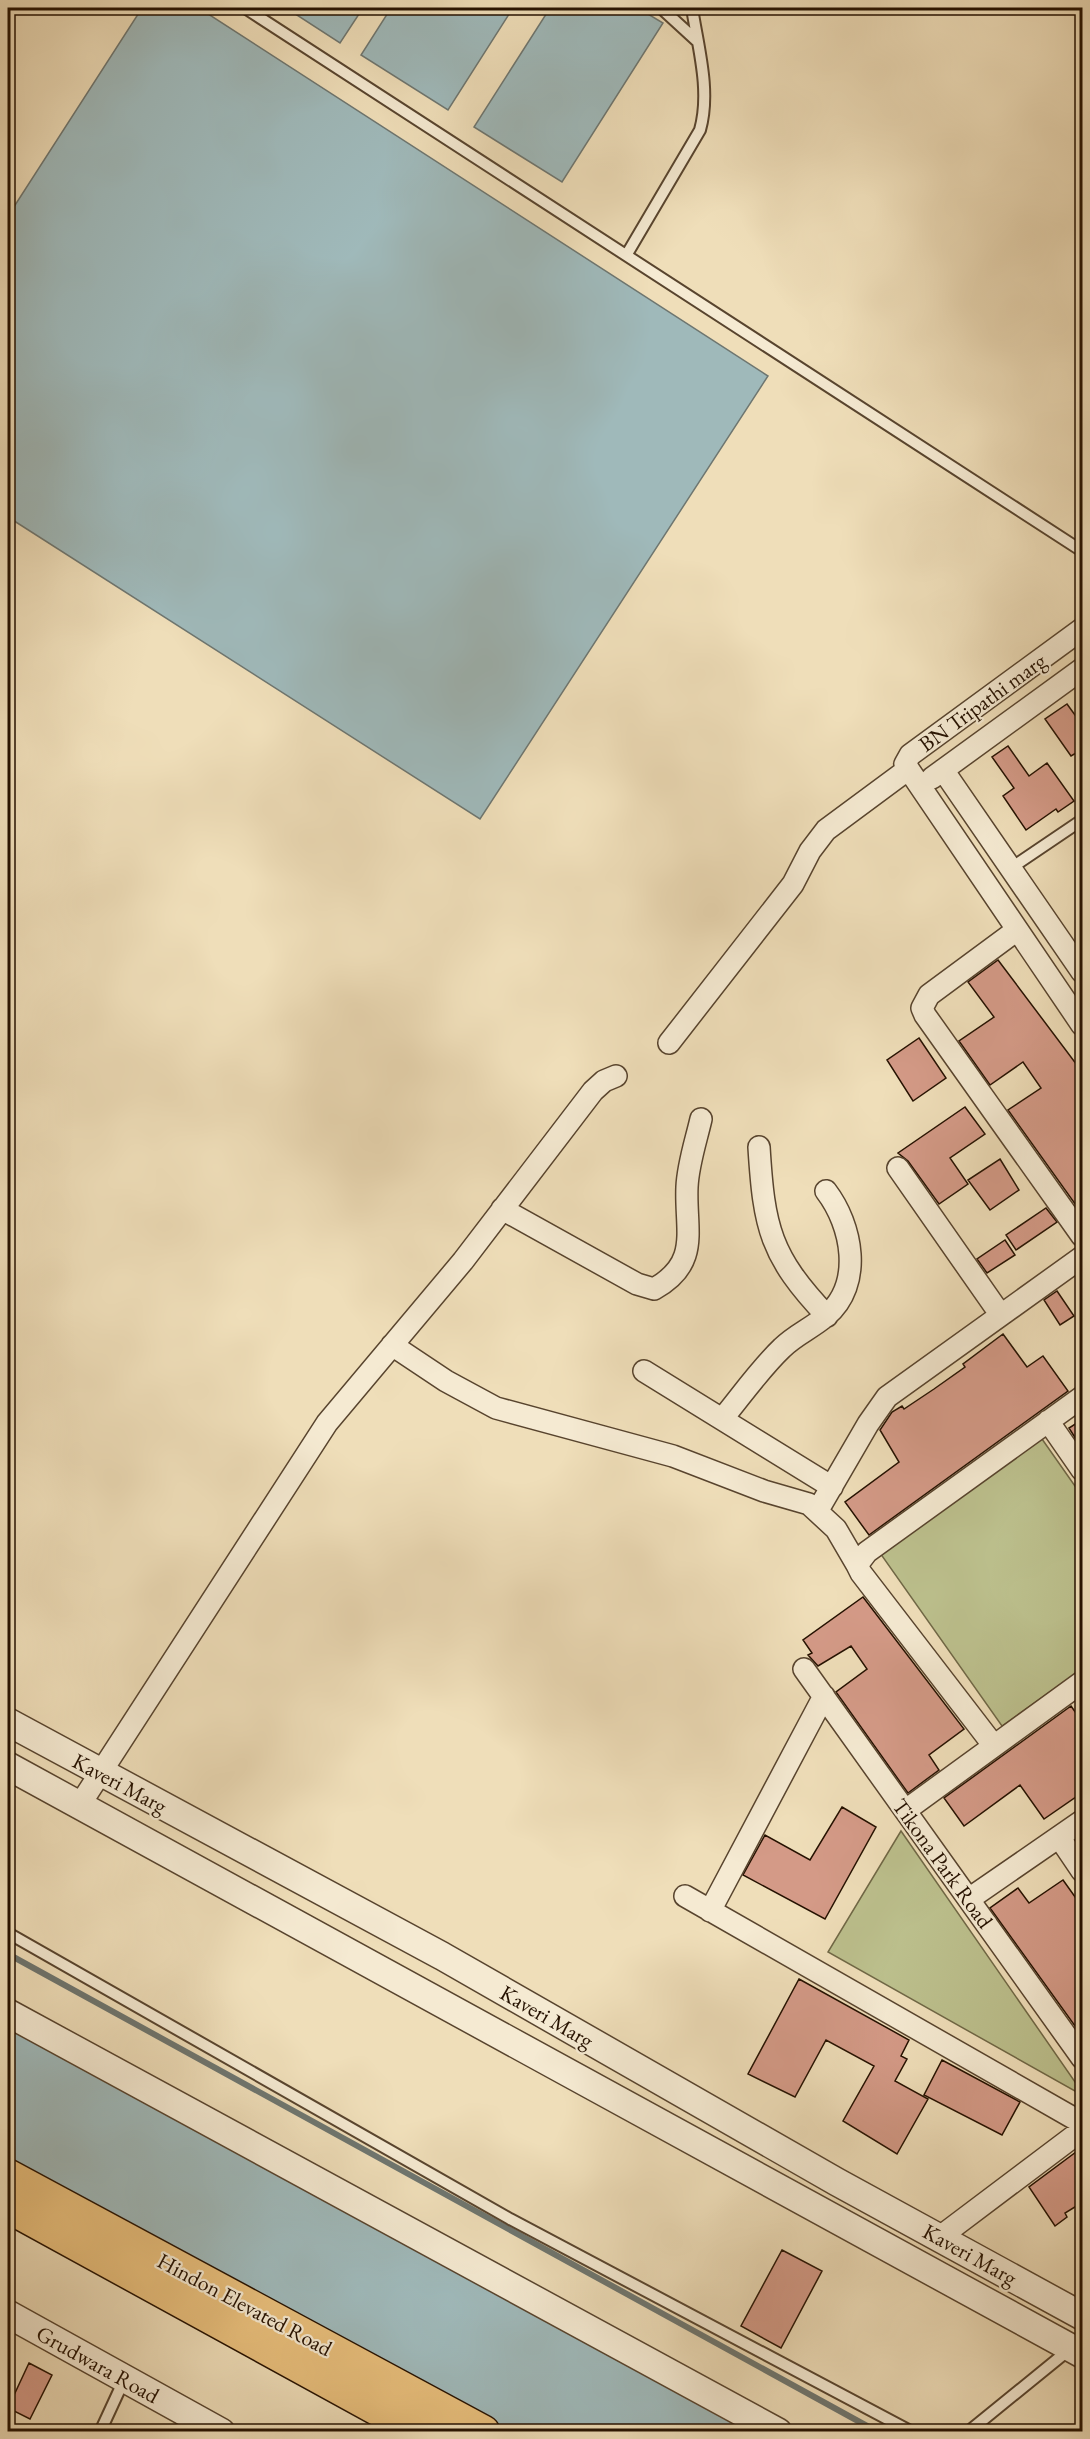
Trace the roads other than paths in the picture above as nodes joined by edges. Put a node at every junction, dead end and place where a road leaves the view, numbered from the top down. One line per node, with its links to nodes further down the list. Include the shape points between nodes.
1 (245, 8): 5 (lane)
2 (661, 8): 4 (lane)
3 (692, 8): 4 (lane)
4 (697, 41): 5 (lane, via 705,114 700,130)
5 (627, 254): 6 (lane)
6 (1083, 551)
7 (1083, 629): 9 (street, BN Tripathi marg)
8 (1083, 669): 10 (street)
9 (909, 762): 11 (street); 17 (street, BN Tripathi marg, via 826,830 793,884)
10 (943, 770): 11 (street); 13 (street)
11 (919, 788): 14 (street)
12 (1083, 820): 13 (lane)
13 (1011, 868): 15 (street)
14 (1017, 930): 16 (street); 24 (street, via 929,995 922,1008)
15 (1083, 972)
16 (1083, 1025)
17 (669, 1043)
18 (616, 1076): 23 (street, via 593,1091)
19 (701, 1119): 23 (street, via 688,1175 687,1254 670,1278 654,1289 637,1284)
20 (759, 1147): 27 (street, via 763,1200 775,1246 791,1276)
21 (898, 1168): 26 (street)
22 (826, 1191): 27 (street, via 838,1207 850,1250 846,1284)
23 (502, 1209): 28 (street)
24 (1083, 1236)
25 (1083, 1257): 26 (street)
26 (1000, 1314): 34 (street, via 887,1397)
27 (827, 1316): 31 (street, via 782,1348)
28 (392, 1345): 35 (street, via 496,1408 673,1456); 43 (street, via 327,1423)
29 (644, 1371): 31 (street)
30 (1083, 1397): 32 (street)
31 (723, 1418): 34 (street)
32 (1048, 1421): 33 (street); 36 (street, via 867,1552)
33 (1083, 1470)
34 (832, 1487): 35 (street)
35 (818, 1510): 36 (street, via 836,1530)
36 (857, 1565): 41 (street)
37 (804, 1669): 39 (street, Tikona Park Road)
38 (1083, 1682): 41 (street)
39 (824, 1696): 45 (street, Tikona Park Road); 51 (street)
40 (8, 1722): 43 (street, Kaveri Marg)
41 (993, 1746): 45 (street)
42 (8, 1766): 44 (street, Kaveri Marg)
43 (100, 1772): 44 (street); 53 (street, Kaveri Marg)
44 (79, 1806): 54 (street, Kaveri Marg)
45 (906, 1810): 50 (street, Tikona Park Road)
46 (1083, 1821): 47 (street)
47 (1059, 1837): 48 (street); 50 (street)
48 (1083, 1870)
49 (685, 1896): 51 (street)
50 (969, 1899): 56 (street, Tikona Park Road)
51 (710, 1911): 57 (street)
52 (8, 1933): 72 (lane, via 510,2219)
53 (442, 1956): 54 (street); 61 (street, Kaveri Marg)
54 (424, 1995): 65 (street, Kaveri Marg)
55 (8, 2013): 71 (street)
56 (1083, 2058)
57 (1083, 2123)
58 (1083, 2130): 61 (street)
59 (8, 2176): 70 (highway, Hindon Elevated Road)
60 (8, 2206): 69 (highway, Hindon Elevated Road)
61 (940, 2237): 63 (street, Kaveri Marg)
62 (8, 2314): 66 (street, Grudwara Road)
63 (1083, 2316)
64 (1083, 2322): 65 (street)
65 (1070, 2347): 73 (lane)
66 (125, 2379): 67 (lane); 68 (street, Grudwara Road)
67 (100, 2432)
68 (221, 2432)
69 (420, 2432)
70 (483, 2432)
71 (778, 2432)
72 (912, 2432)
73 (968, 2432)

